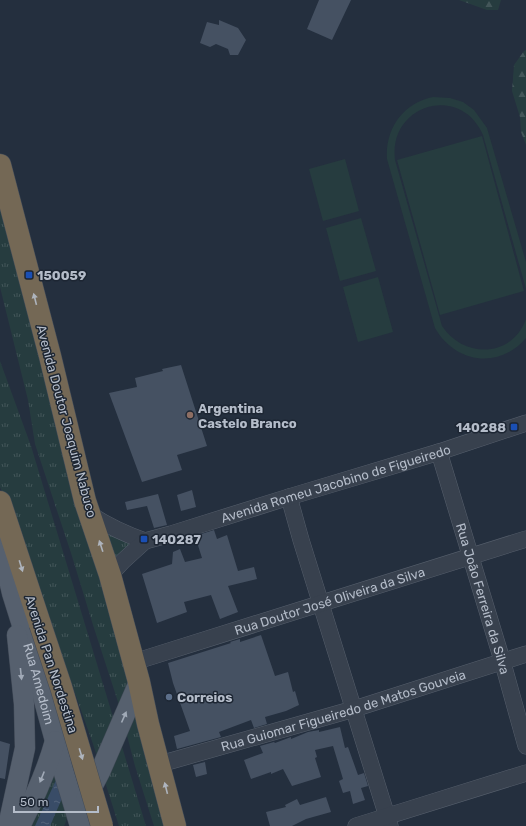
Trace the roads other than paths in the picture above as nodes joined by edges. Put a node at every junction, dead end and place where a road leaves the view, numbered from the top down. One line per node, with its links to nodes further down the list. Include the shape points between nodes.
1 (0, 165): 6 (highway, Avenida Doutor Joaquim Nabuco, one-way to 1)
2 (526, 423): 3 (street, Avenida Romeu Jacobino de Figueiredo)
3 (439, 452): 4 (street, Avenida Romeu Jacobino de Figueiredo); 10 (street, Rua João Ferreira da Silva)
4 (289, 496): 8 (street, Avenida Romeu Jacobino de Figueiredo, via 171,534); 13 (street)
5 (0, 502): 28 (highway, Avenida Pan Nordestina, one-way to 28, bridge, via 61,687)
6 (90, 515): 8 (street, via 104,524); 11 (highway, Avenida Doutor Joaquim Nabuco, one-way to 6)
7 (526, 539): 10 (street, Rua Doutor José Oliveira da Silva)
8 (144, 540): 11 (street)
9 (0, 541): 12 (main road, Rua Amedoim)
10 (470, 557): 13 (street, Rua Doutor José Oliveira da Silva); 15 (street, Rua João Ferreira da Silva)
11 (110, 575): 16 (highway, Avenida Doutor Joaquim Nabuco)
12 (12, 593): 18 (main road, Rua Amedoim, via 34,660); 26 (main road, one-way to 26, via 24,704 25,748)
13 (321, 603): 16 (street, Rua Doutor José Oliveira da Silva); 17 (street)
14 (526, 654): 15 (street, Rua Guiomar Figueiredo de Matos Gouveia)
15 (502, 660): 17 (street, Rua Guiomar Figueiredo de Matos Gouveia); 19 (street, Rua João Ferreira da Silva)
16 (137, 672): 20 (highway, Avenida Doutor Joaquim Nabuco); 22 (main road, one-way to 16)
17 (354, 709): 20 (street, Rua Guiomar Figueiredo de Matos Gouveia); 24 (street)
18 (55, 741): 21 (main road, Rua Amedoim); 27 (main road, one-way to 27)
19 (526, 746)
20 (160, 764): 29 (highway, one-way to 20)
21 (63, 770): 22 (main road, via 86,779); 25 (main road, Rua Amedoim)
22 (100, 772): 25 (main road)
23 (526, 773): 24 (street)
24 (389, 821): 30 (street)
25 (76, 822)
26 (8, 826)
27 (20, 826)
28 (102, 826)
29 (175, 826)
30 (356, 826)

